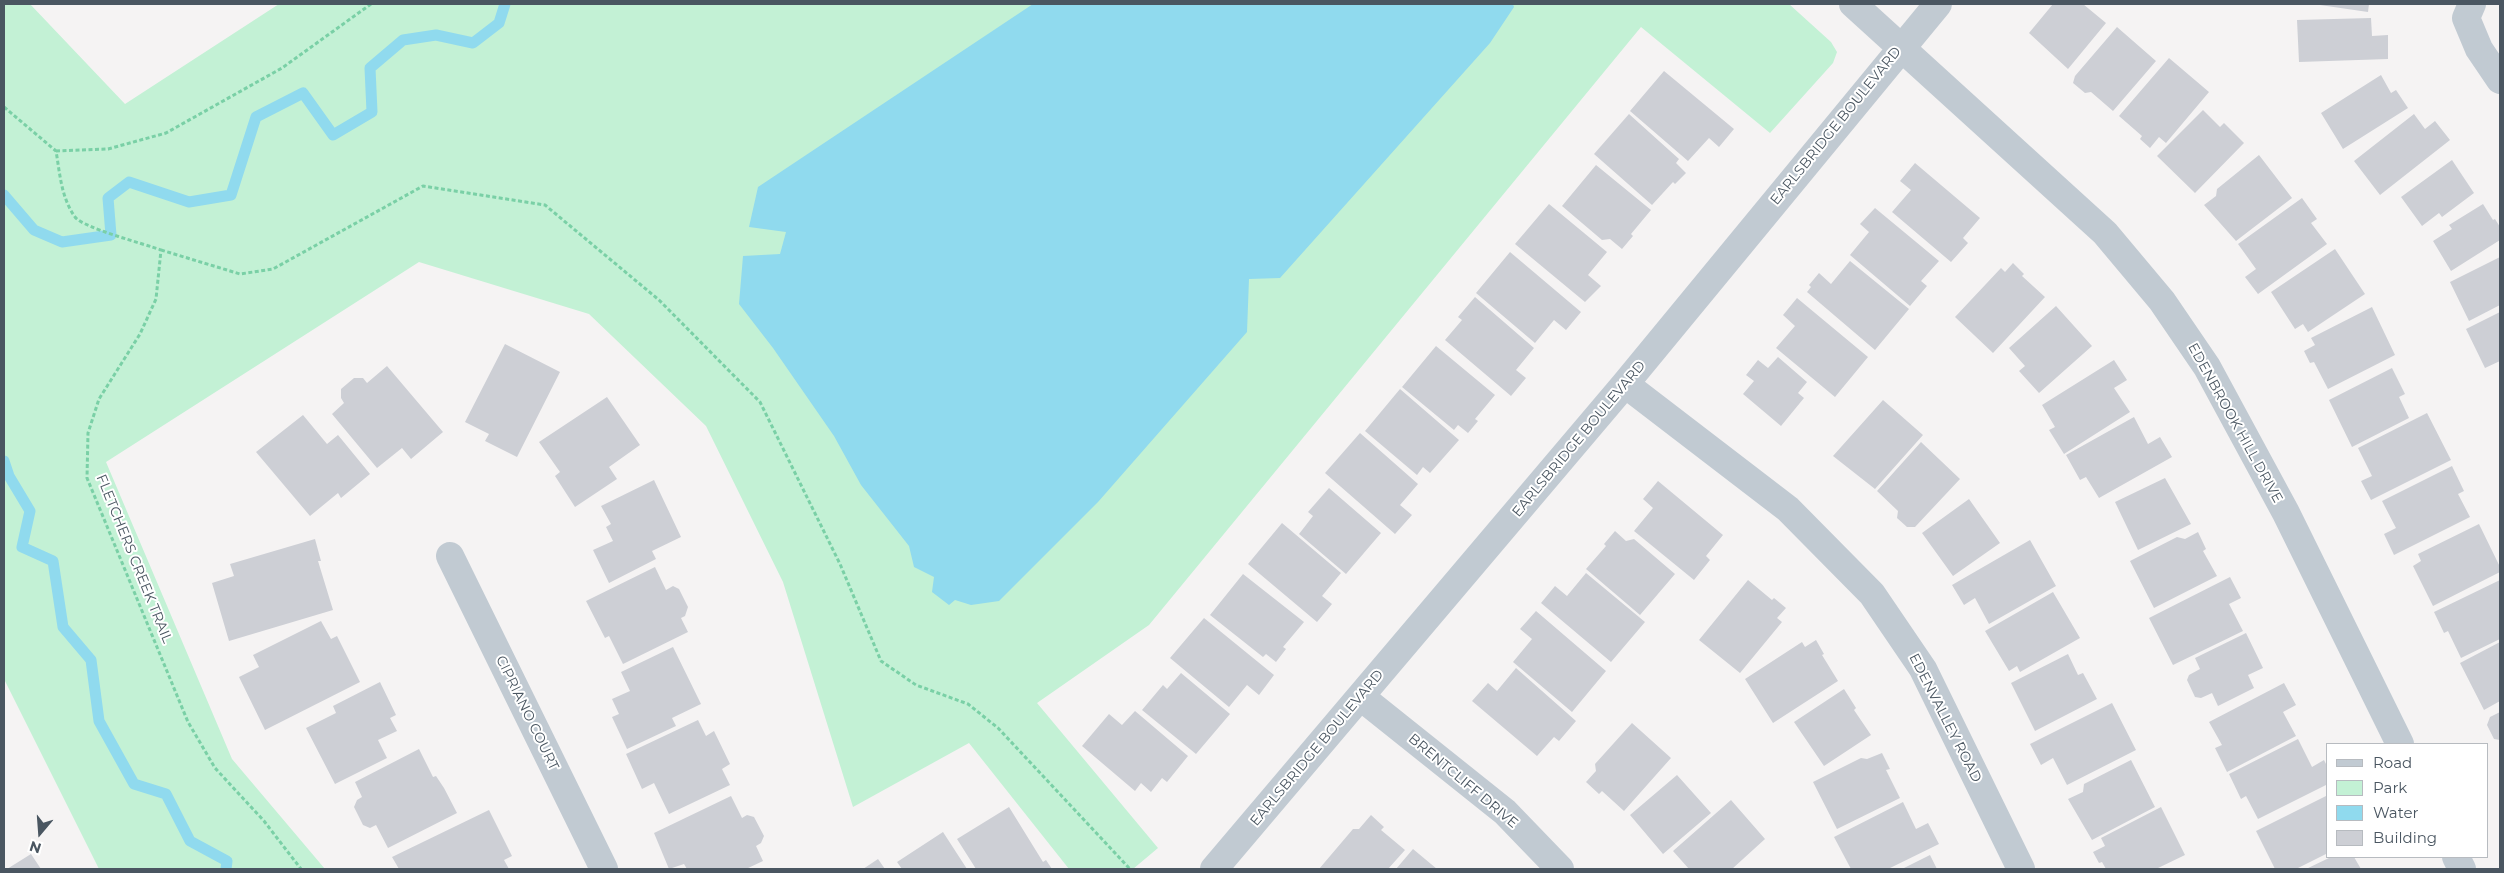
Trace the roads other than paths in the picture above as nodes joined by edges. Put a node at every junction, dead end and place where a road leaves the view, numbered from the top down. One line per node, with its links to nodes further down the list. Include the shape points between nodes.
1 (1852, 4): 4 (street, EDENBROOK HILL DRIVE)
2 (1938, 4): 4 (street, EARLSBRIDGE BOULEVARD)
3 (2472, 4): 5 (street, via 2466,18 2479,49)
4 (1901, 47): 6 (street, EARLSBRIDGE BOULEVARD); 9 (street, EDENBROOK HILL DRIVE, via 2106,233 2162,301 2207,367 2286,513)
5 (2500, 80)
6 (1625, 384): 8 (street, EARLSBRIDGE BOULEVARD); 13 (street, EDENVALLEY ROAD, via 1788,509 1872,594 1923,669)
7 (450, 556): 10 (street, CIPRIANO COURT)
8 (1361, 697): 11 (street, EARLSBRIDGE BOULEVARD); 12 (street, BRENTCLIFF DRIVE, via 1505,812)
9 (2400, 743)
10 (604, 869)
11 (1214, 869)
12 (1560, 869)
13 (2020, 869)

